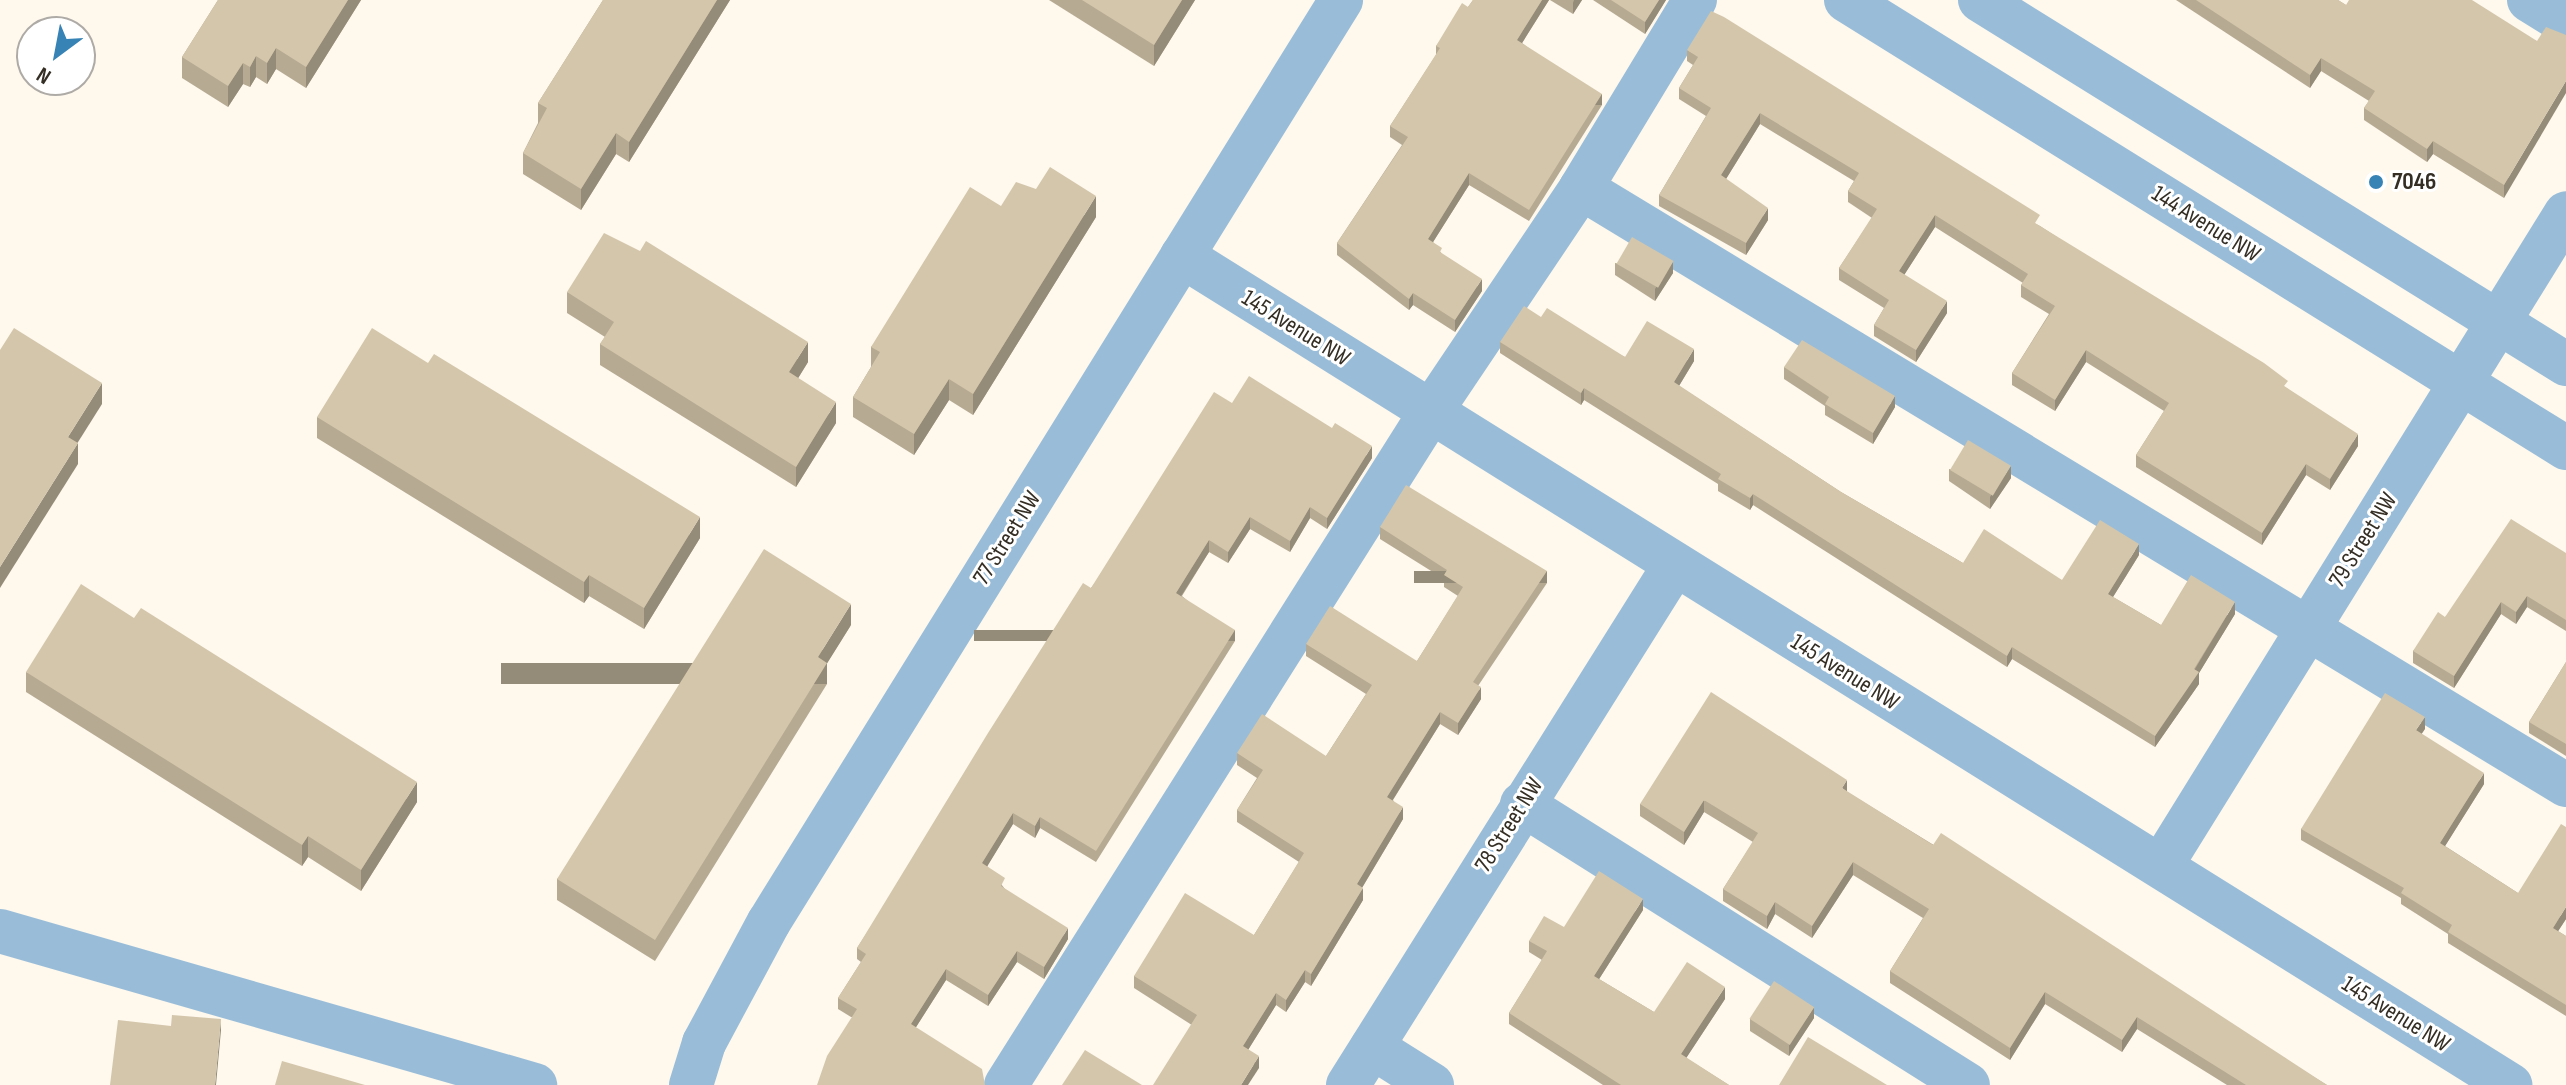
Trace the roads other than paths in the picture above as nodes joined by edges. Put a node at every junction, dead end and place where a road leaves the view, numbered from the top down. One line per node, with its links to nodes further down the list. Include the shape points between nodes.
1 (1341, 0): 9 (street, 77 Street NW)
2 (1695, 0): 7 (street)
3 (1846, 0): 12 (street, 144 Avenue NW)
4 (1980, 0): 10 (street)
5 (2529, 0): 6 (street)
6 (2566, 23)
7 (1581, 188): 13 (street); 16 (street)
8 (2566, 213): 10 (street, 79 Street NW)
9 (1182, 256): 13 (street, 145 Avenue NW); 23 (street, 77 Street NW, via 769,922 704,1043)
10 (2498, 321): 11 (street); 12 (street, 79 Street NW)
11 (2566, 364)
12 (2460, 383): 14 (street, 144 Avenue NW); 16 (street, 79 Street NW)
13 (1430, 413): 15 (street, 145 Avenue NW); 24 (street)
14 (2566, 448)
15 (1674, 566): 18 (street, 78 Street NW); 19 (street, 145 Avenue NW)
16 (2309, 627): 17 (street); 19 (street, 79 Street NW)
17 (2566, 785)
18 (1522, 804): 21 (street, 78 Street NW); 27 (street)
19 (2161, 866): 28 (street, 145 Avenue NW)
20 (0, 931): 22 (street)
21 (1372, 1047): 25 (street, 78 Street NW); 26 (street)
22 (535, 1085)
23 (691, 1085)
24 (1006, 1085)
25 (1348, 1085)
26 (1432, 1085)
27 (1968, 1085)
28 (2510, 1085)

